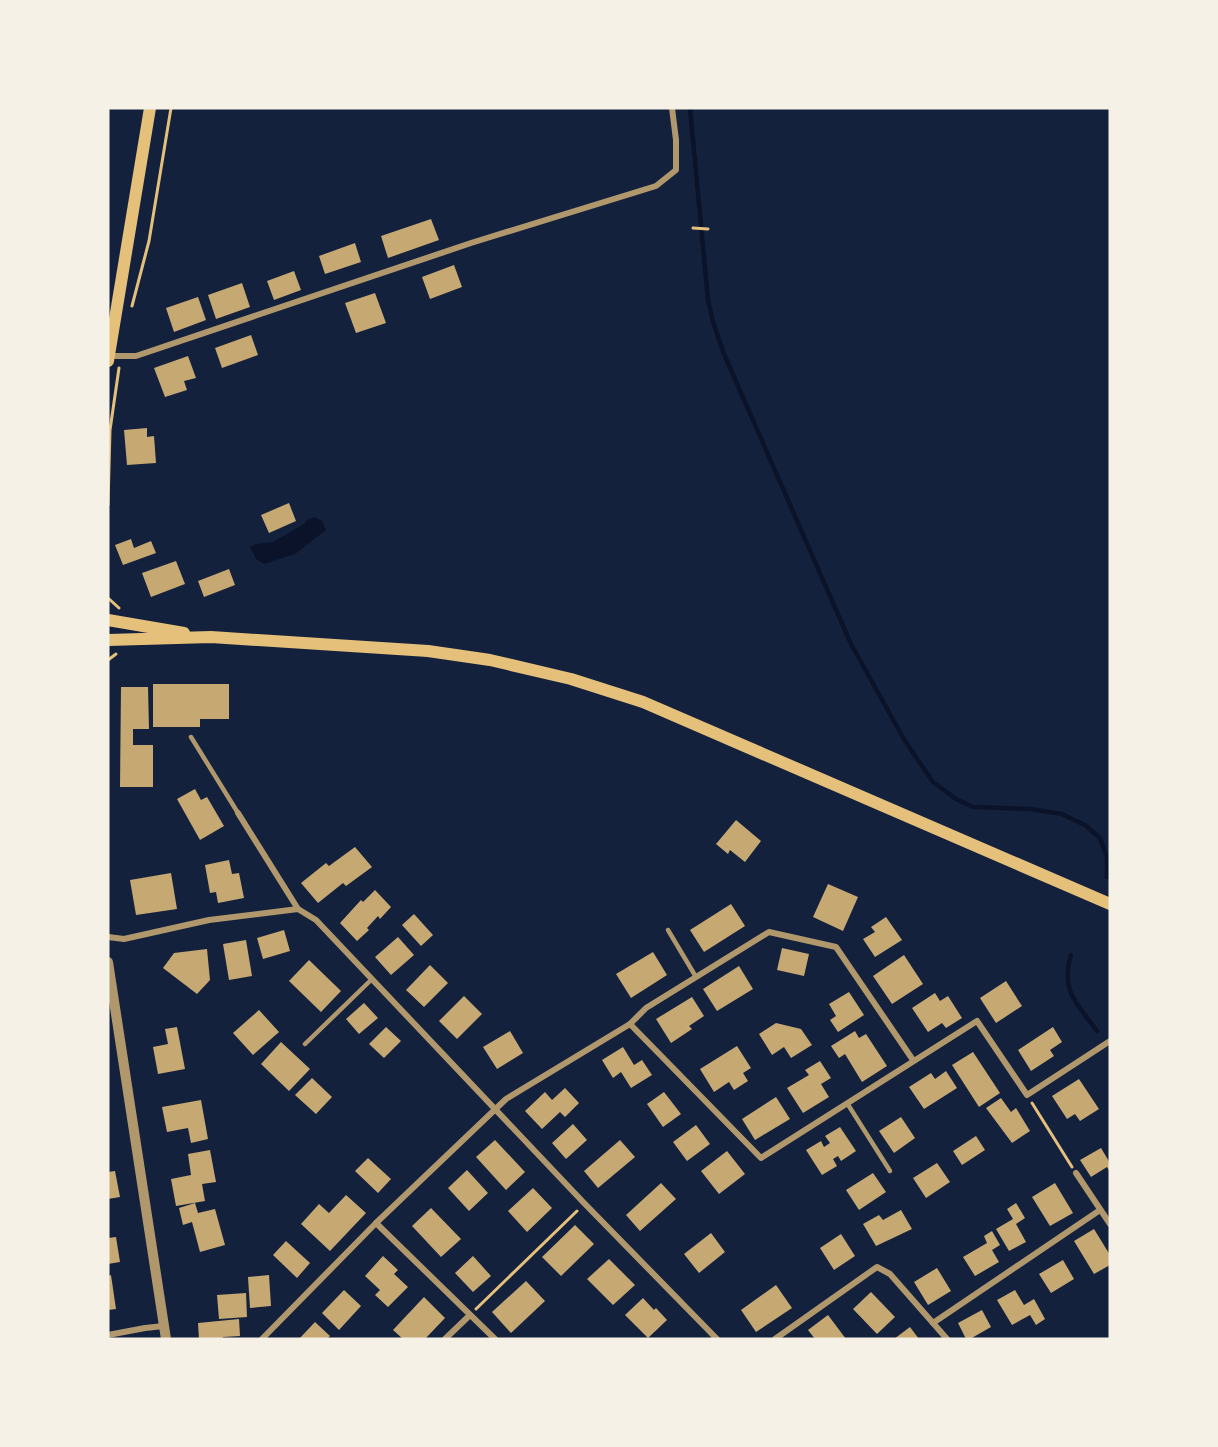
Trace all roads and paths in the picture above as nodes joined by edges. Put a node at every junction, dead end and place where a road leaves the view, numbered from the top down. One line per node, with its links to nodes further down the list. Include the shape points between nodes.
1 (150, 108): 7 (main road)
2 (171, 108): 6 (path, via 149,242)
3 (672, 108): 7 (street, via 676,170 656,186 471,243 136,356)
4 (693, 228): 5 (path)
5 (708, 229)
6 (131, 311)
7 (112, 358): 8 (path)
8 (108, 505)
9 (108, 620): 10 (main road)
10 (211, 637): 11 (main road); 14 (main road, via 428,651 572,679 644,702)
11 (108, 640)
12 (191, 737): 13 (lane)
13 (238, 813): 15 (street)
14 (1110, 904)
15 (298, 909): 17 (street, via 209,920 124,939); 20 (street, via 316,920)
16 (668, 930): 19 (lane)
17 (108, 937)
18 (108, 962): 36 (street)
19 (696, 977): 21 (street, via 646,1008); 24 (street, via 769,932 836,946)
20 (372, 979): 23 (lane); 27 (street)
21 (630, 1024): 26 (street, via 761,1158); 27 (street)
22 (1110, 1041): 25 (street)
23 (305, 1044)
24 (913, 1060): 25 (street, via 977,1021); 26 (street)
25 (1027, 1095): 29 (path)
26 (847, 1103): 28 (lane)
27 (496, 1108): 30 (street); 32 (street)
28 (890, 1171)
29 (1076, 1173): 31 (street)
30 (584, 1203): 34 (path); 42 (street)
31 (1100, 1210): 33 (street); 35 (street)
32 (376, 1223): 34 (street); 39 (street)
33 (1110, 1224)
34 (470, 1315): 40 (street); 41 (street)
35 (933, 1323): 43 (street, via 890,1274 877,1267); 44 (street)
36 (164, 1326): 37 (street); 38 (street)
37 (108, 1335)
38 (166, 1339)
39 (262, 1339)
40 (445, 1339)
41 (495, 1339)
42 (717, 1339)
43 (775, 1339)
44 (947, 1339)

